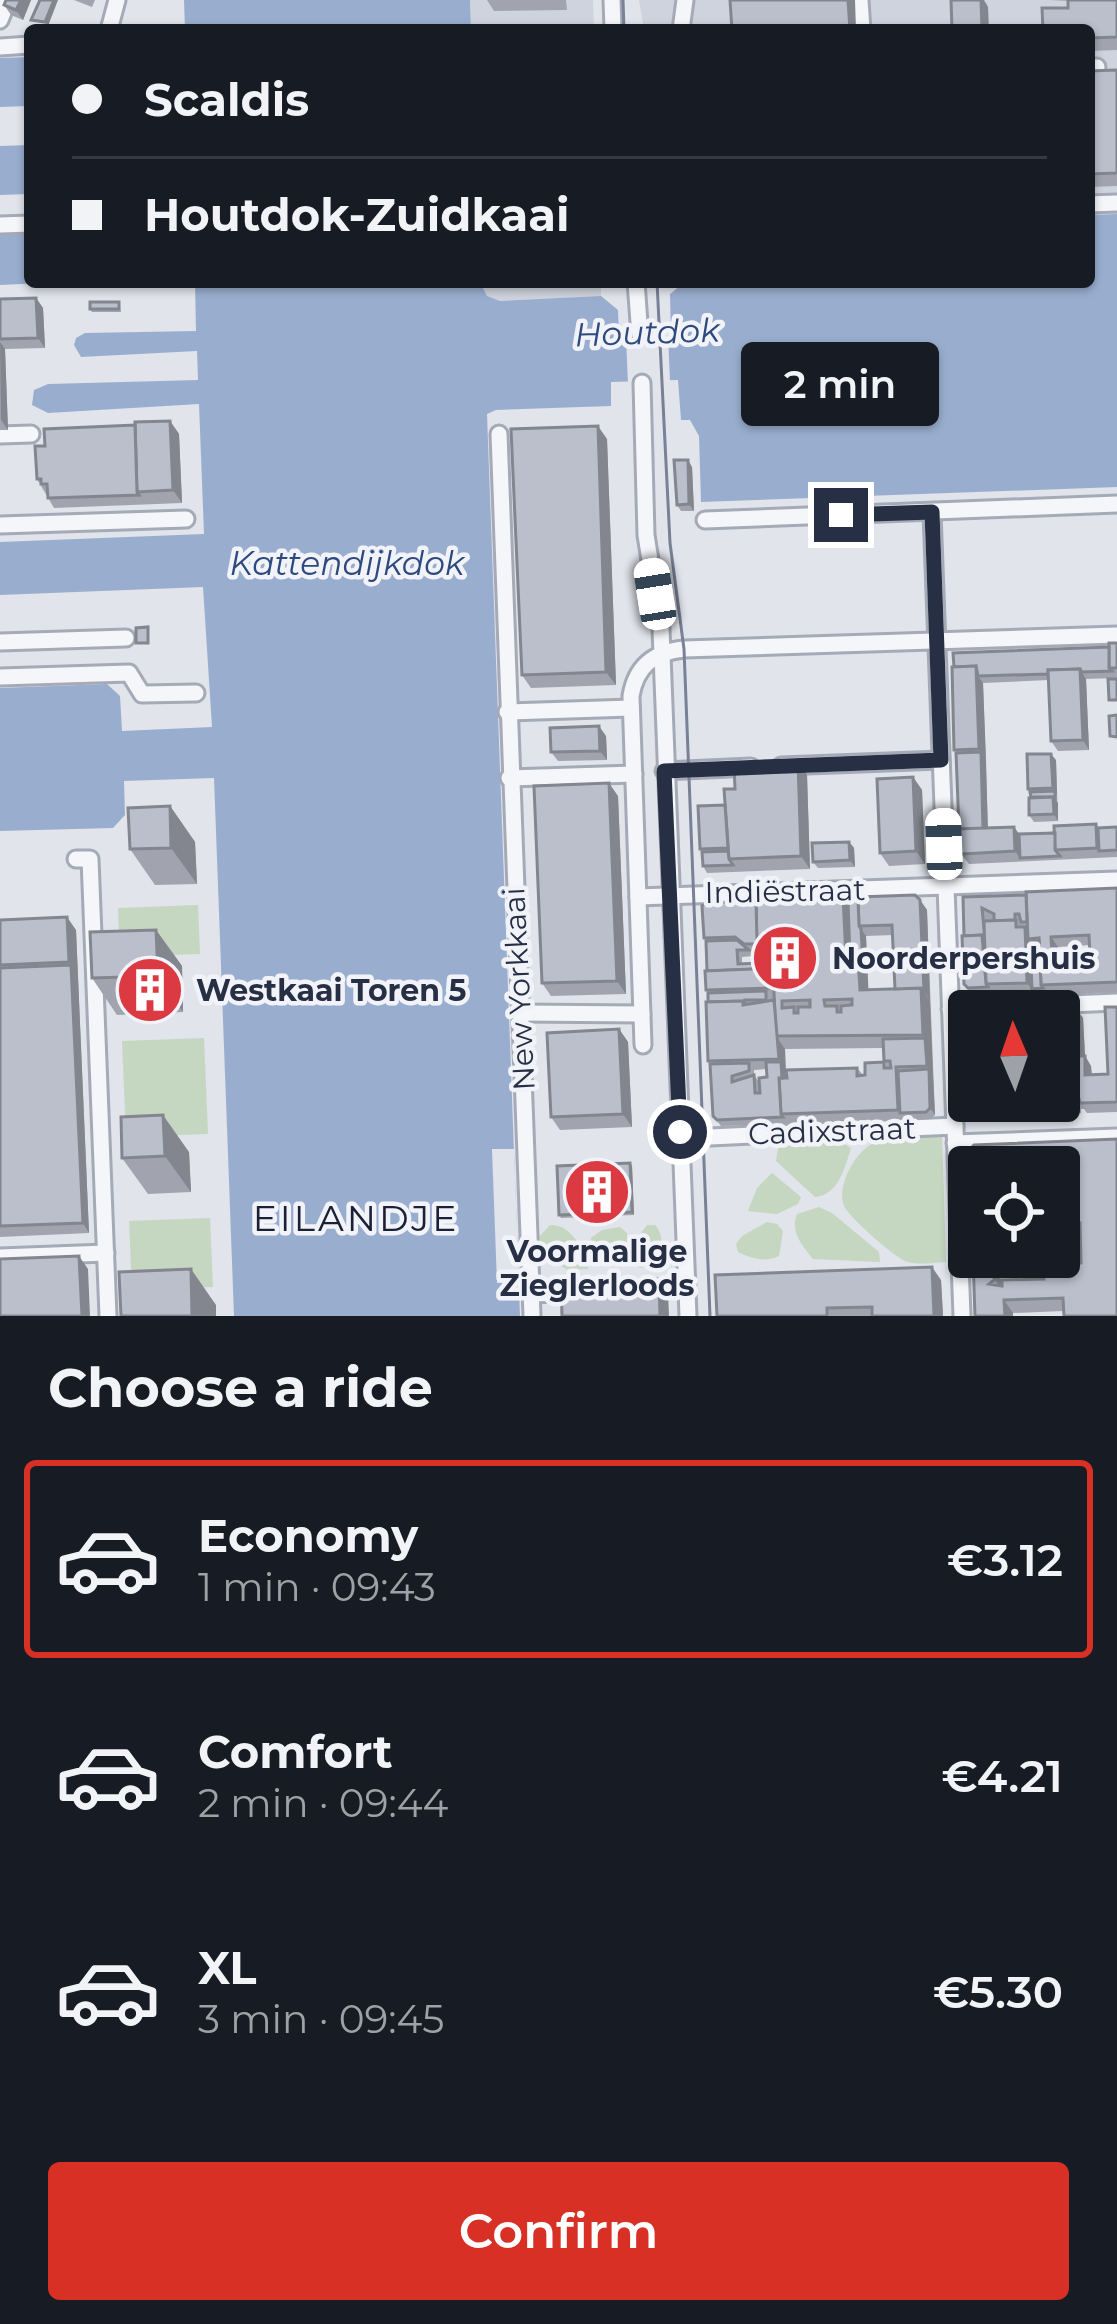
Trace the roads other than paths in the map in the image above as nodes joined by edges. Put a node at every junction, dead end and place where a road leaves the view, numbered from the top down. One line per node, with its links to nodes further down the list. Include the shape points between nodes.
1 (8, 0): 2 (street)
2 (0, 20)
3 (636, 288): 4 (street)
4 (640, 336)
5 (643, 383): 18 (street, via 646,535)
6 (31, 434): 8 (street)
7 (499, 434): 22 (street, New Yorkkaai)
8 (0, 435)
9 (1117, 504): 10 (street)
10 (932, 512): 12 (street); 16 (street)
11 (186, 519): 13 (street)
12 (705, 520)
13 (0, 525)
14 (1117, 635): 16 (street)
15 (126, 638): 17 (street)
16 (937, 641): 18 (street); 23 (street)
17 (0, 642)
18 (670, 650): 21 (street, via 639,672); 24 (street)
19 (0, 677): 20 (street, via 129,673 142,694)
20 (196, 693)
21 (632, 708): 22 (street); 25 (street)
22 (507, 712): 26 (street, New Yorkkaai)
23 (941, 760): 24 (street); 29 (street)
24 (664, 771): 30 (street)
25 (634, 774): 26 (street); 31 (street)
26 (509, 778): 37 (street, New Yorkkaai)
27 (76, 859): 32 (street, via 90,859)
28 (1117, 880): 29 (street, Indiëstraat)
29 (946, 886): 30 (street, Indiëstraat); 34 (street)
30 (670, 896): 31 (street, Indiëstraat); 46 (street)
31 (638, 897): 38 (street)
32 (92, 920): 33 (street); 44 (street)
33 (69, 921)
34 (949, 990)
35 (1117, 1002): 36 (street)
36 (1080, 1004)
37 (520, 1013): 38 (street); 49 (street, New Yorkkaai)
38 (642, 1014): 39 (street)
39 (643, 1045)
40 (954, 1122): 41 (street)
41 (955, 1135): 42 (street, Cadixstraat); 43 (street, Cadixstraat); 53 (street)
42 (710, 1137)
43 (1117, 1137)
44 (106, 1253): 45 (street); 50 (street)
45 (0, 1257)
46 (687, 1288): 47 (street); 52 (street)
47 (665, 1289)
48 (598, 1292): 49 (street)
49 (532, 1294): 51 (street, New Yorkkaai)
50 (108, 1316)
51 (532, 1316)
52 (688, 1316)
53 (962, 1316)

